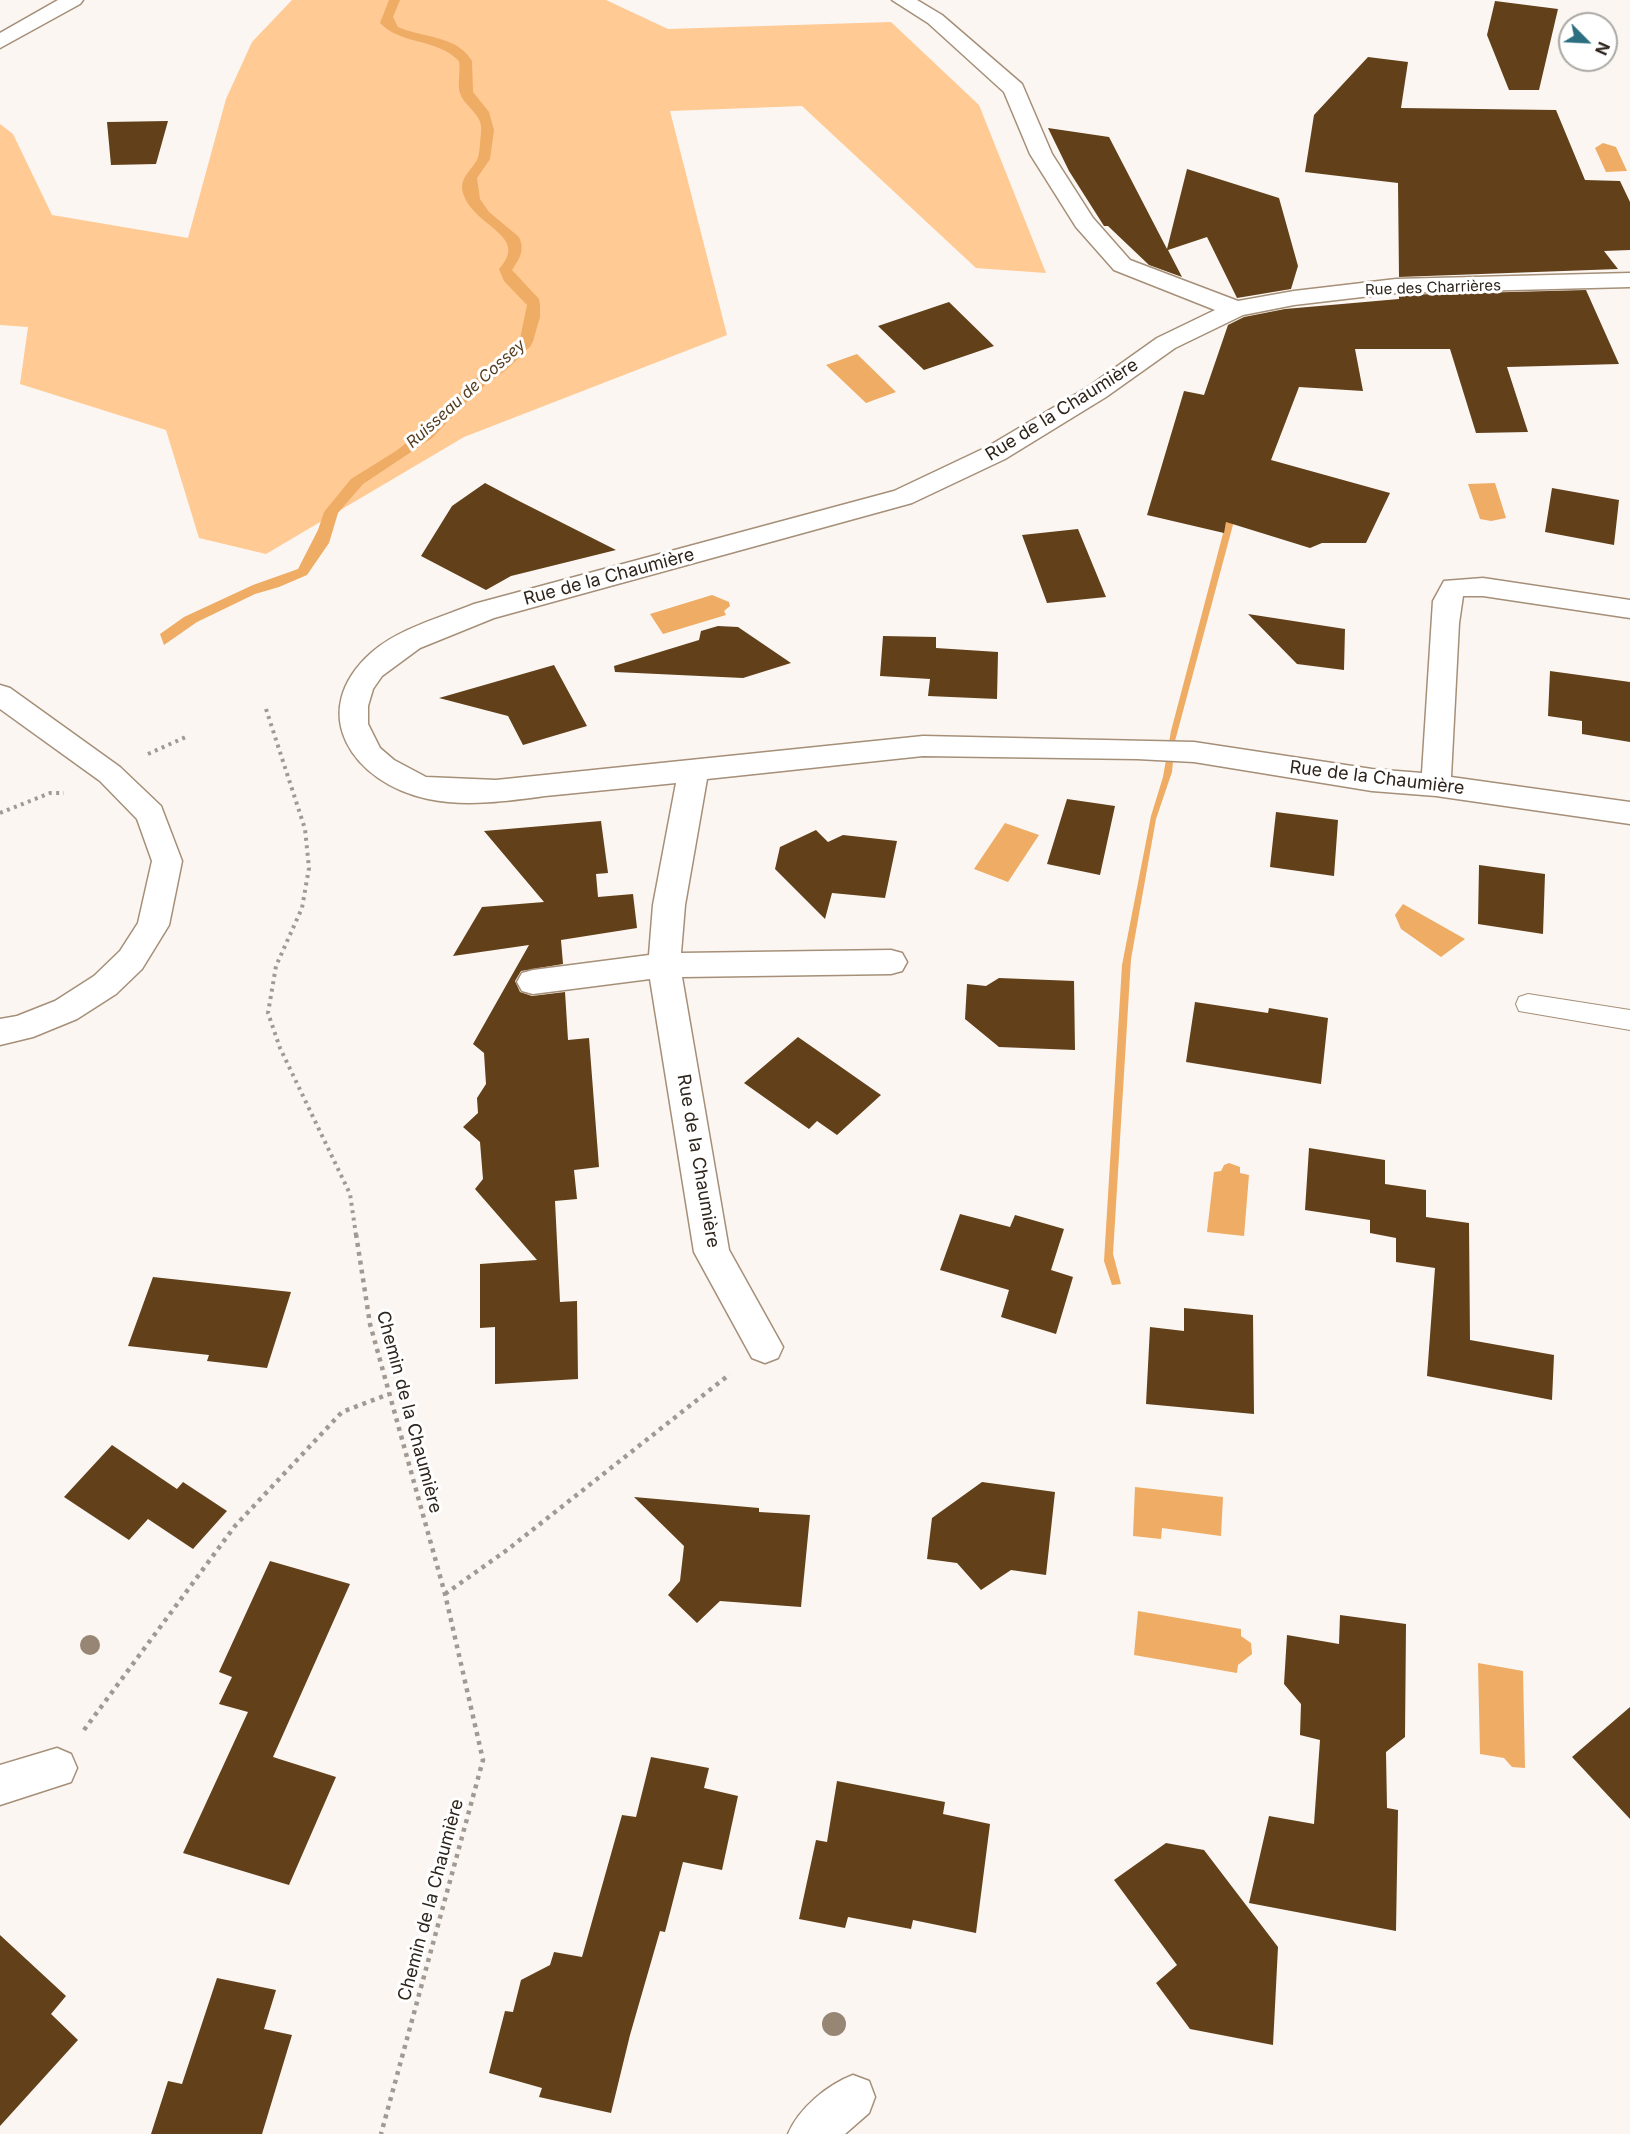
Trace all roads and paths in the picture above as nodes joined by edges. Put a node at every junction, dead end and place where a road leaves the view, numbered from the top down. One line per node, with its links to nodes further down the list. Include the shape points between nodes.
1 (73, 0): 3 (street)
2 (902, 0): 5 (street, via 935,19 1014,89 1041,154 1084,222 1122,265)
3 (0, 42)
4 (1630, 280): 5 (street, Rue des Charrières, via 1396,286)
5 (1236, 309): 11 (street, Rue de la Chaumière, via 1166,343 1096,392 996,453 903,497 484,611 435,630 396,649 372,669 358,689 352,716 356,738 369,757 391,774 420,786 496,791)
6 (1630, 609): 12 (street, via 1483,587 1454,587 1447,601 1445,623)
7 (0, 696): 21 (street, via 110,774 150,814 167,861 153,925 131,960 105,985 66,1010)
8 (266, 710): 23 (path, Chemin de la Chaumière, via 305,829 309,868 302,908 276,966 268,1013 280,1048 350,1194 370,1324)
9 (188, 736): 10 (path)
10 (145, 755)
11 (693, 772): 12 (street, Rue de la Chaumière, via 922,746 1137,748 1194,752 1372,780); 17 (street, Rue de la Chaumière, via 669,905)
12 (1436, 785): 15 (street, Rue de la Chaumière)
13 (66, 793): 14 (path, via 50,793)
14 (0, 813)
15 (1630, 813)
16 (891, 962): 17 (street)
17 (664, 965): 18 (street); 22 (street, Rue de la Chaumière, via 712,1252)
18 (533, 982)
19 (1528, 1004): 20 (lane)
20 (1630, 1020)
21 (0, 1032)
22 (765, 1347): 24 (path, via 507,1550)
23 (389, 1394): 24 (path, Chemin de la Chaumière); 25 (path, via 342,1412 235,1526)
24 (445, 1594): 28 (path, Chemin de la Chaumière, via 483,1760)
25 (57, 1768): 26 (street)
26 (0, 1785)
27 (853, 2097): 29 (street)
28 (381, 2134)
29 (811, 2134)

